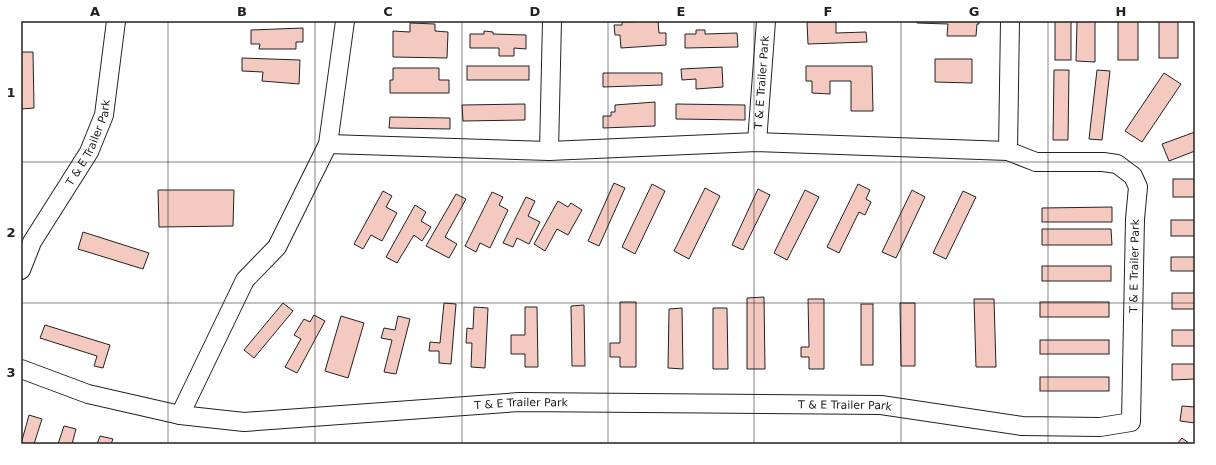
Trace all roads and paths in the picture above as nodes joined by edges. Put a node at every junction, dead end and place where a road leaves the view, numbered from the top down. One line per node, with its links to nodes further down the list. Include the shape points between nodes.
1 (114, 21): 10 (street, T & E Trailer Park, via 104,115 89,152 32,242)
2 (345, 21): 7 (street)
3 (552, 21): 8 (street)
4 (766, 21): 6 (street, T & E Trailer Park)
5 (1010, 21): 9 (street)
6 (757, 142): 8 (street, T & E Trailer Park); 9 (street, T & E Trailer Park)
7 (328, 144): 8 (street, T & E Trailer Park); 13 (street, via 277,247 245,280)
8 (549, 151)
9 (1008, 151): 13 (street, T & E Trailer Park, via 1036,162 1117,164 1133,176 1138,187 1135,219 1131,422 1100,427 1022,426 881,405 519,402 244,422)
10 (25, 248): 11 (street, T & E Trailer Park)
11 (21, 270)
12 (21, 369): 13 (street, T & E Trailer Park, via 88,394)
13 (180, 415)

